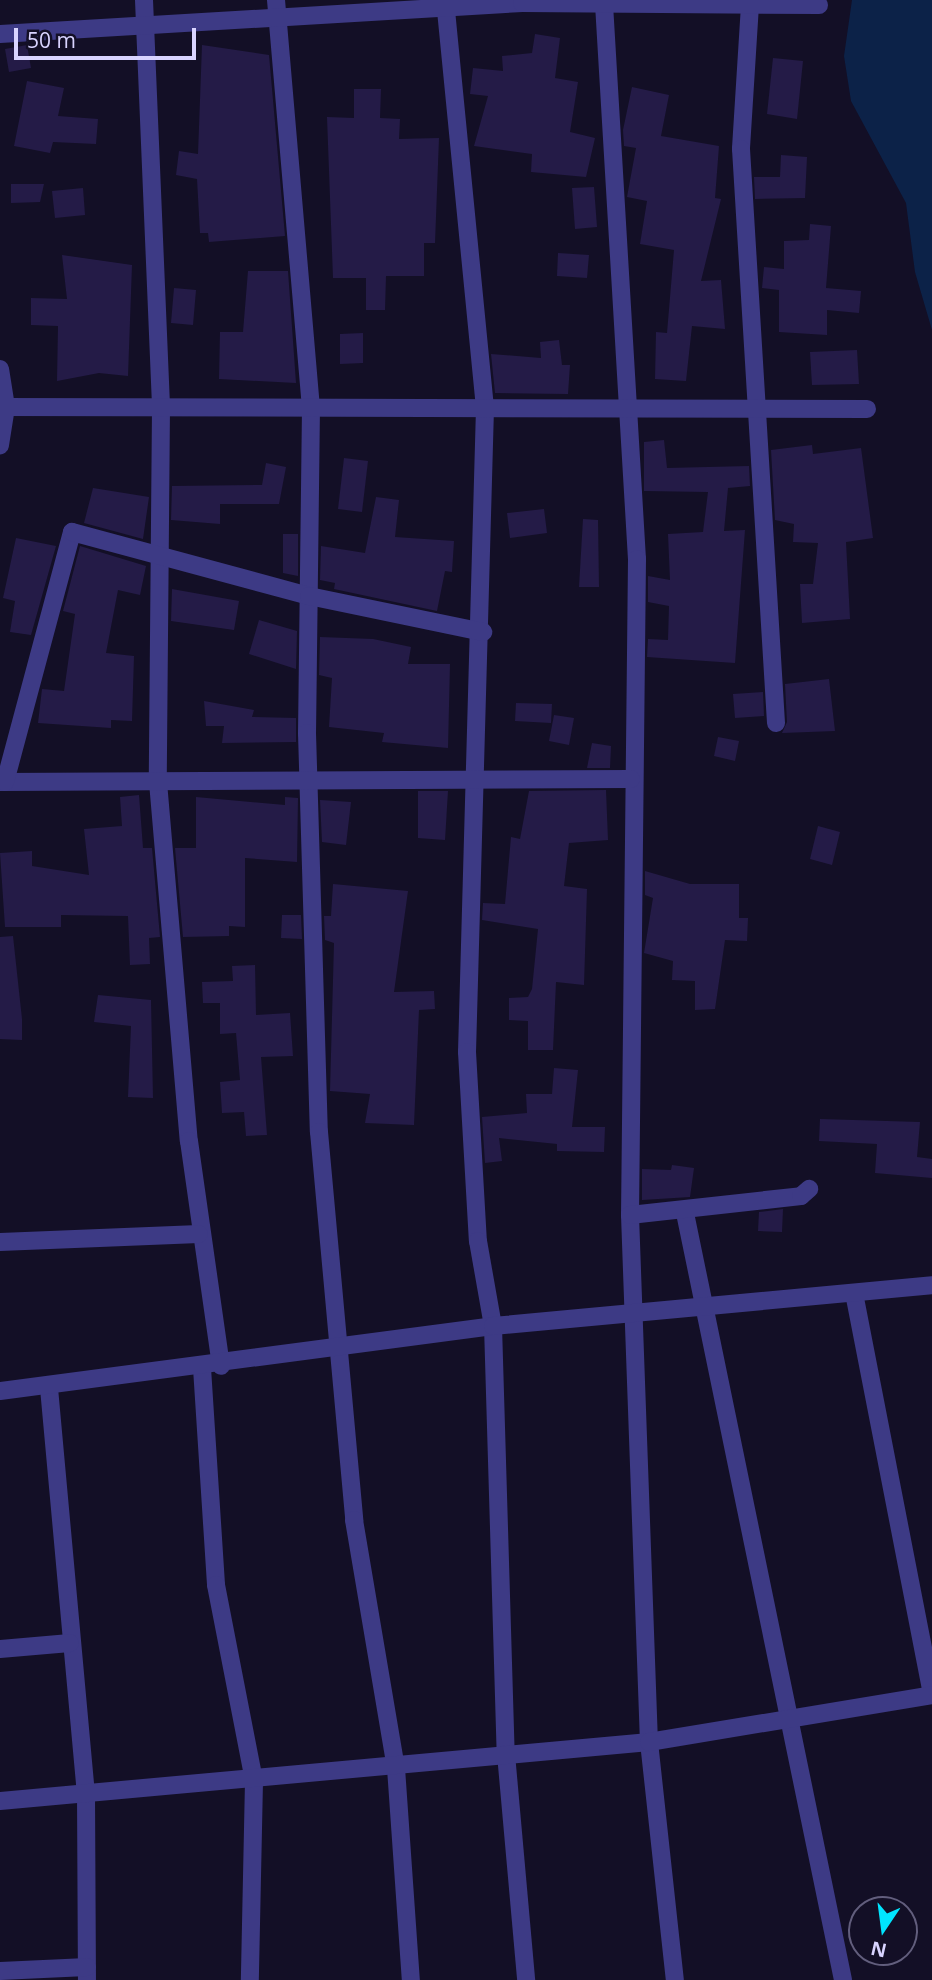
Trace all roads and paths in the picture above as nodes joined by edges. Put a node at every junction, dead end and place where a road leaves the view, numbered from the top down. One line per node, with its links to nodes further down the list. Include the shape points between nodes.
1 (144, 0): 7 (street)
2 (446, 3): 3 (street); 6 (street); 13 (street)
3 (604, 4): 4 (street); 14 (street, via 620,206)
4 (750, 5): 5 (street); 15 (street, via 741,149)
5 (818, 5)
6 (278, 8): 7 (street); 12 (street)
7 (148, 23): 8 (street); 11 (street)
8 (0, 34)
9 (0, 369): 10 (street)
10 (3, 407): 11 (street); 17 (street)
11 (162, 407): 12 (street); 18 (street)
12 (311, 407): 13 (street); 19 (street)
13 (485, 408): 14 (street); 20 (street)
14 (626, 408): 15 (street); 22 (street, via 637,559)
15 (757, 408): 16 (street); 21 (street)
16 (867, 409)
17 (0, 446)
18 (164, 558): 19 (street); 25 (street, via 72,532); 26 (street)
19 (309, 596): 20 (street); 24 (street)
20 (483, 632): 23 (street)
21 (776, 723)
22 (631, 779): 23 (street); 29 (street)
23 (475, 780): 24 (street); 36 (street, via 467,1052 478,1241)
24 (312, 781): 26 (street); 37 (street, via 319,1132)
25 (2, 782): 26 (street)
26 (158, 782): 30 (street)
27 (809, 1189): 28 (street, via 801,1196)
28 (685, 1213): 29 (street); 34 (street)
29 (630, 1215): 35 (street)
30 (199, 1234): 31 (street); 38 (street)
31 (0, 1242)
32 (932, 1285): 33 (street)
33 (854, 1293): 34 (street); 44 (street)
34 (705, 1306): 35 (street); 45 (street)
35 (638, 1312): 36 (street); 46 (street)
36 (493, 1326): 37 (street); 47 (street)
37 (339, 1348): 38 (street); 48 (street, via 354,1520)
38 (221, 1366): 39 (street)
39 (202, 1368): 40 (street); 49 (street, via 216,1586)
40 (50, 1388): 41 (street); 42 (street)
41 (0, 1391)
42 (70, 1643): 43 (street); 50 (street)
43 (0, 1649)
44 (932, 1694): 45 (street)
45 (788, 1719): 46 (street); 58 (street)
46 (649, 1742): 47 (street); 57 (street)
47 (506, 1754): 48 (street); 56 (street)
48 (396, 1768): 49 (street); 55 (street)
49 (254, 1780): 50 (street); 54 (street)
50 (86, 1795): 51 (street); 53 (street)
51 (0, 1801)
52 (0, 1971): 53 (street)
53 (87, 1973)
54 (250, 1980)
55 (411, 1980)
56 (526, 1980)
57 (675, 1980)
58 (843, 1980)

